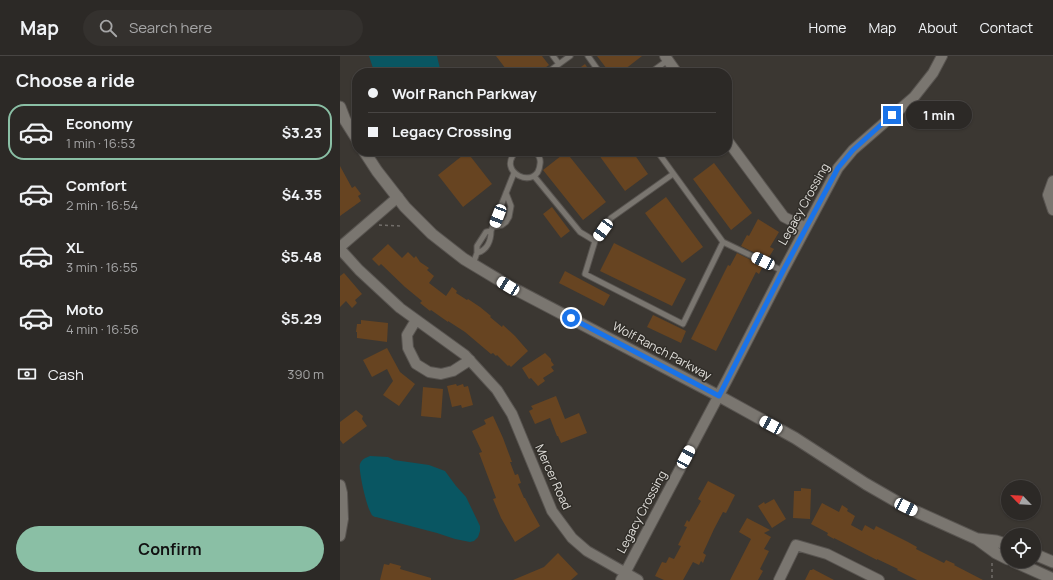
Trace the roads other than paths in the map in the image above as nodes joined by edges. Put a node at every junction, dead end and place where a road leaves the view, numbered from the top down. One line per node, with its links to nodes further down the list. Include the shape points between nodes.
1 (553, 56): 6 (lane)
2 (570, 56): 6 (lane)
3 (588, 56): 8 (lane)
4 (942, 56): 25 (street, Legacy Crossing, via 933,74 914,97 857,146 838,168)
5 (666, 58): 9 (lane); 10 (street)
6 (559, 64): 7 (lane)
7 (554, 68)
8 (596, 68)
9 (655, 68)
10 (673, 68)
11 (340, 107): 12 (street)
12 (352, 131)
13 (732, 147): 25 (street, via 784,217)
14 (367, 156): 23 (street, Wolf Ranch Parkway)
15 (513, 156): 18 (lane, via 511,164)
16 (538, 156): 20 (lane, via 540,166)
17 (660, 156): 19 (lane)
18 (514, 173): 20 (lane, via 523,178); 22 (lane)
19 (673, 174): 27 (lane, via 611,218); 28 (lane)
20 (534, 176): 27 (lane, via 580,232)
21 (1053, 181): 24 (street, via 1048,195)
22 (506, 193): 26 (lane); 26 (lane, via 511,206 508,217 502,225)
23 (398, 197): 29 (street); 30 (street, Wolf Ranch Parkway, via 432,234)
24 (1053, 210)
25 (806, 228): 31 (street, Legacy Crossing)
26 (492, 229): 30 (lane, via 491,239 483,251 477,253)
27 (595, 241): 28 (lane, via 585,274 683,324)
28 (723, 242): 31 (lane)
29 (340, 248): 32 (street, Mercer Road, via 359,270)
30 (473, 264): 34 (street, Wolf Ranch Parkway, via 508,286)
31 (783, 271): 34 (street, Legacy Crossing)
32 (416, 320): 33 (street, Mercer Road); 33 (street, via 408,336 408,348 416,364 429,372 441,374 453,371)
33 (470, 360): 43 (street, Mercer Road, via 497,390 512,414 552,511 572,538)
34 (719, 396): 37 (street, Wolf Ranch Parkway, via 795,438 906,507); 43 (street, Legacy Crossing)
35 (340, 485): 36 (street, via 343,519)
36 (340, 536)
37 (977, 539): 38 (street, Wolf Ranch Parkway); 39 (street, Wolf Ranch Parkway)
38 (1001, 543)
39 (1001, 556)
40 (1041, 557): 41 (street)
41 (1053, 562)
42 (1028, 568): 47 (street)
43 (623, 576): 44 (street, Mercer Road)
44 (638, 580)
45 (779, 580): 46 (street, via 796,545 827,554)
46 (879, 580)
47 (1053, 580)

